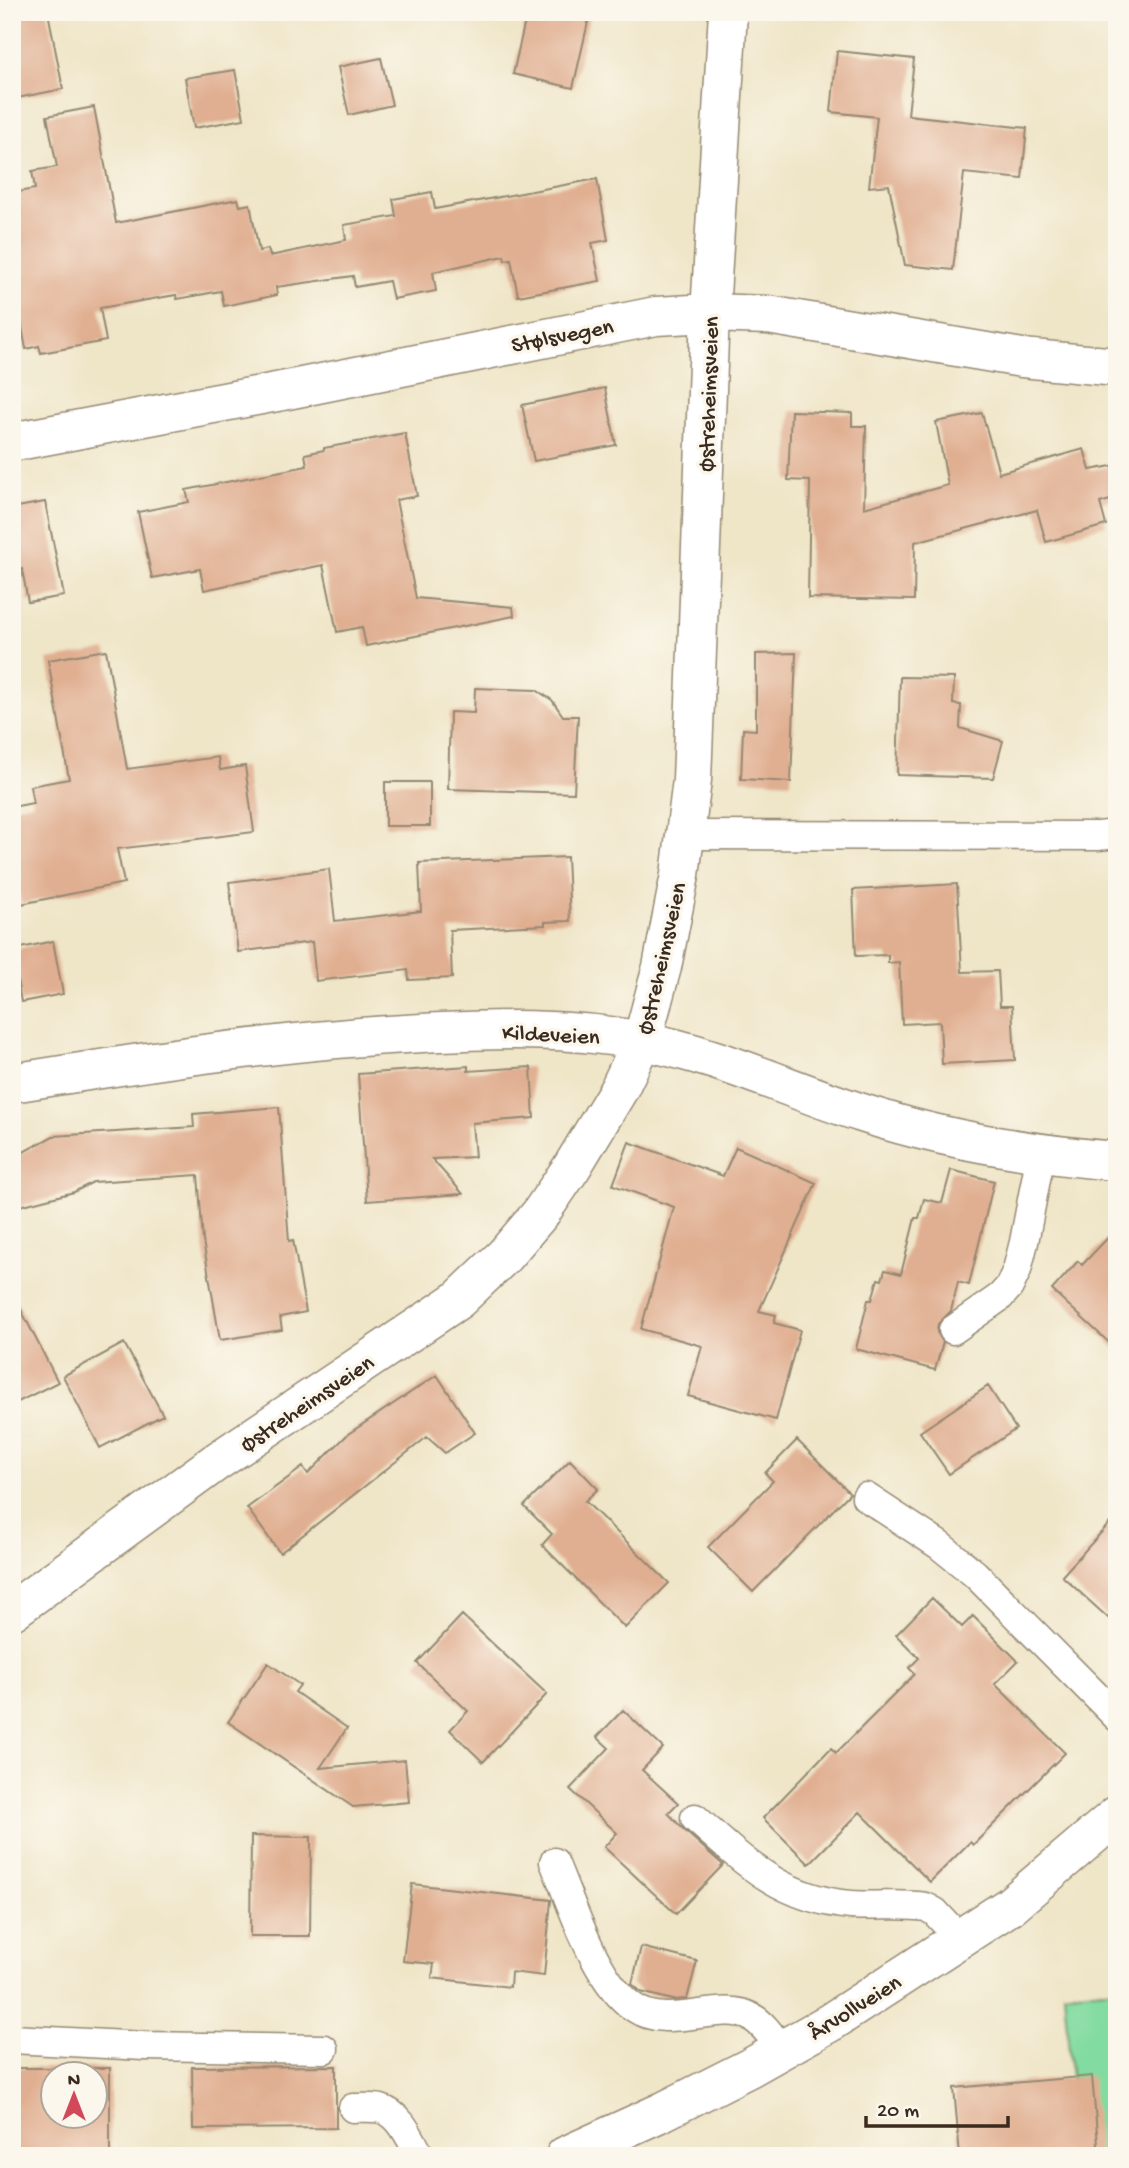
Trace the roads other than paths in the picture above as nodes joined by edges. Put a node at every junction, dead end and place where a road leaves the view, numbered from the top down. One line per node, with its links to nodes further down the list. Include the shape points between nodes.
1 (728, 12): 2 (street, Østreheimsveien)
2 (710, 313): 3 (street, Stølsvegen, via 768,315 1022,358); 4 (street, Stølsvegen, via 601,326); 6 (street, Østreheimsveien, via 692,766)
3 (1117, 367)
4 (12, 442)
5 (1117, 834): 6 (lane)
6 (685, 835): 7 (street, Østreheimsveien, via 662,967)
7 (642, 1041): 8 (street, Kildeveien, via 542,1029 385,1035 205,1053); 9 (street, Kildeveien, via 728,1063 917,1129); 13 (street, Østreheimsveien, via 619,1089 540,1214 458,1300 216,1462)
8 (12, 1083)
9 (1041, 1153): 10 (street, Kildeveien); 11 (lane, via 1024,1241 1009,1287)
10 (1117, 1161)
11 (953, 1330)
12 (866, 1497): 14 (lane, via 975,1574)
13 (12, 1611)
14 (1117, 1717)
15 (1117, 1815): 18 (street, Årvollveien, via 1010,1906)
16 (695, 1818): 18 (lane, via 749,1866 797,1893 854,1905 926,1906)
17 (554, 1862): 21 (lane, via 592,1953 632,2007 668,2018 727,2012 750,2015)
18 (960, 1939): 21 (street, Årvollveien)
19 (12, 2039): 20 (lane)
20 (324, 2049)
21 (782, 2050): 24 (street, Årvollveien, via 664,2112)
22 (353, 2108): 23 (lane, via 388,2112 407,2132)
23 (420, 2156)
24 (565, 2156)

